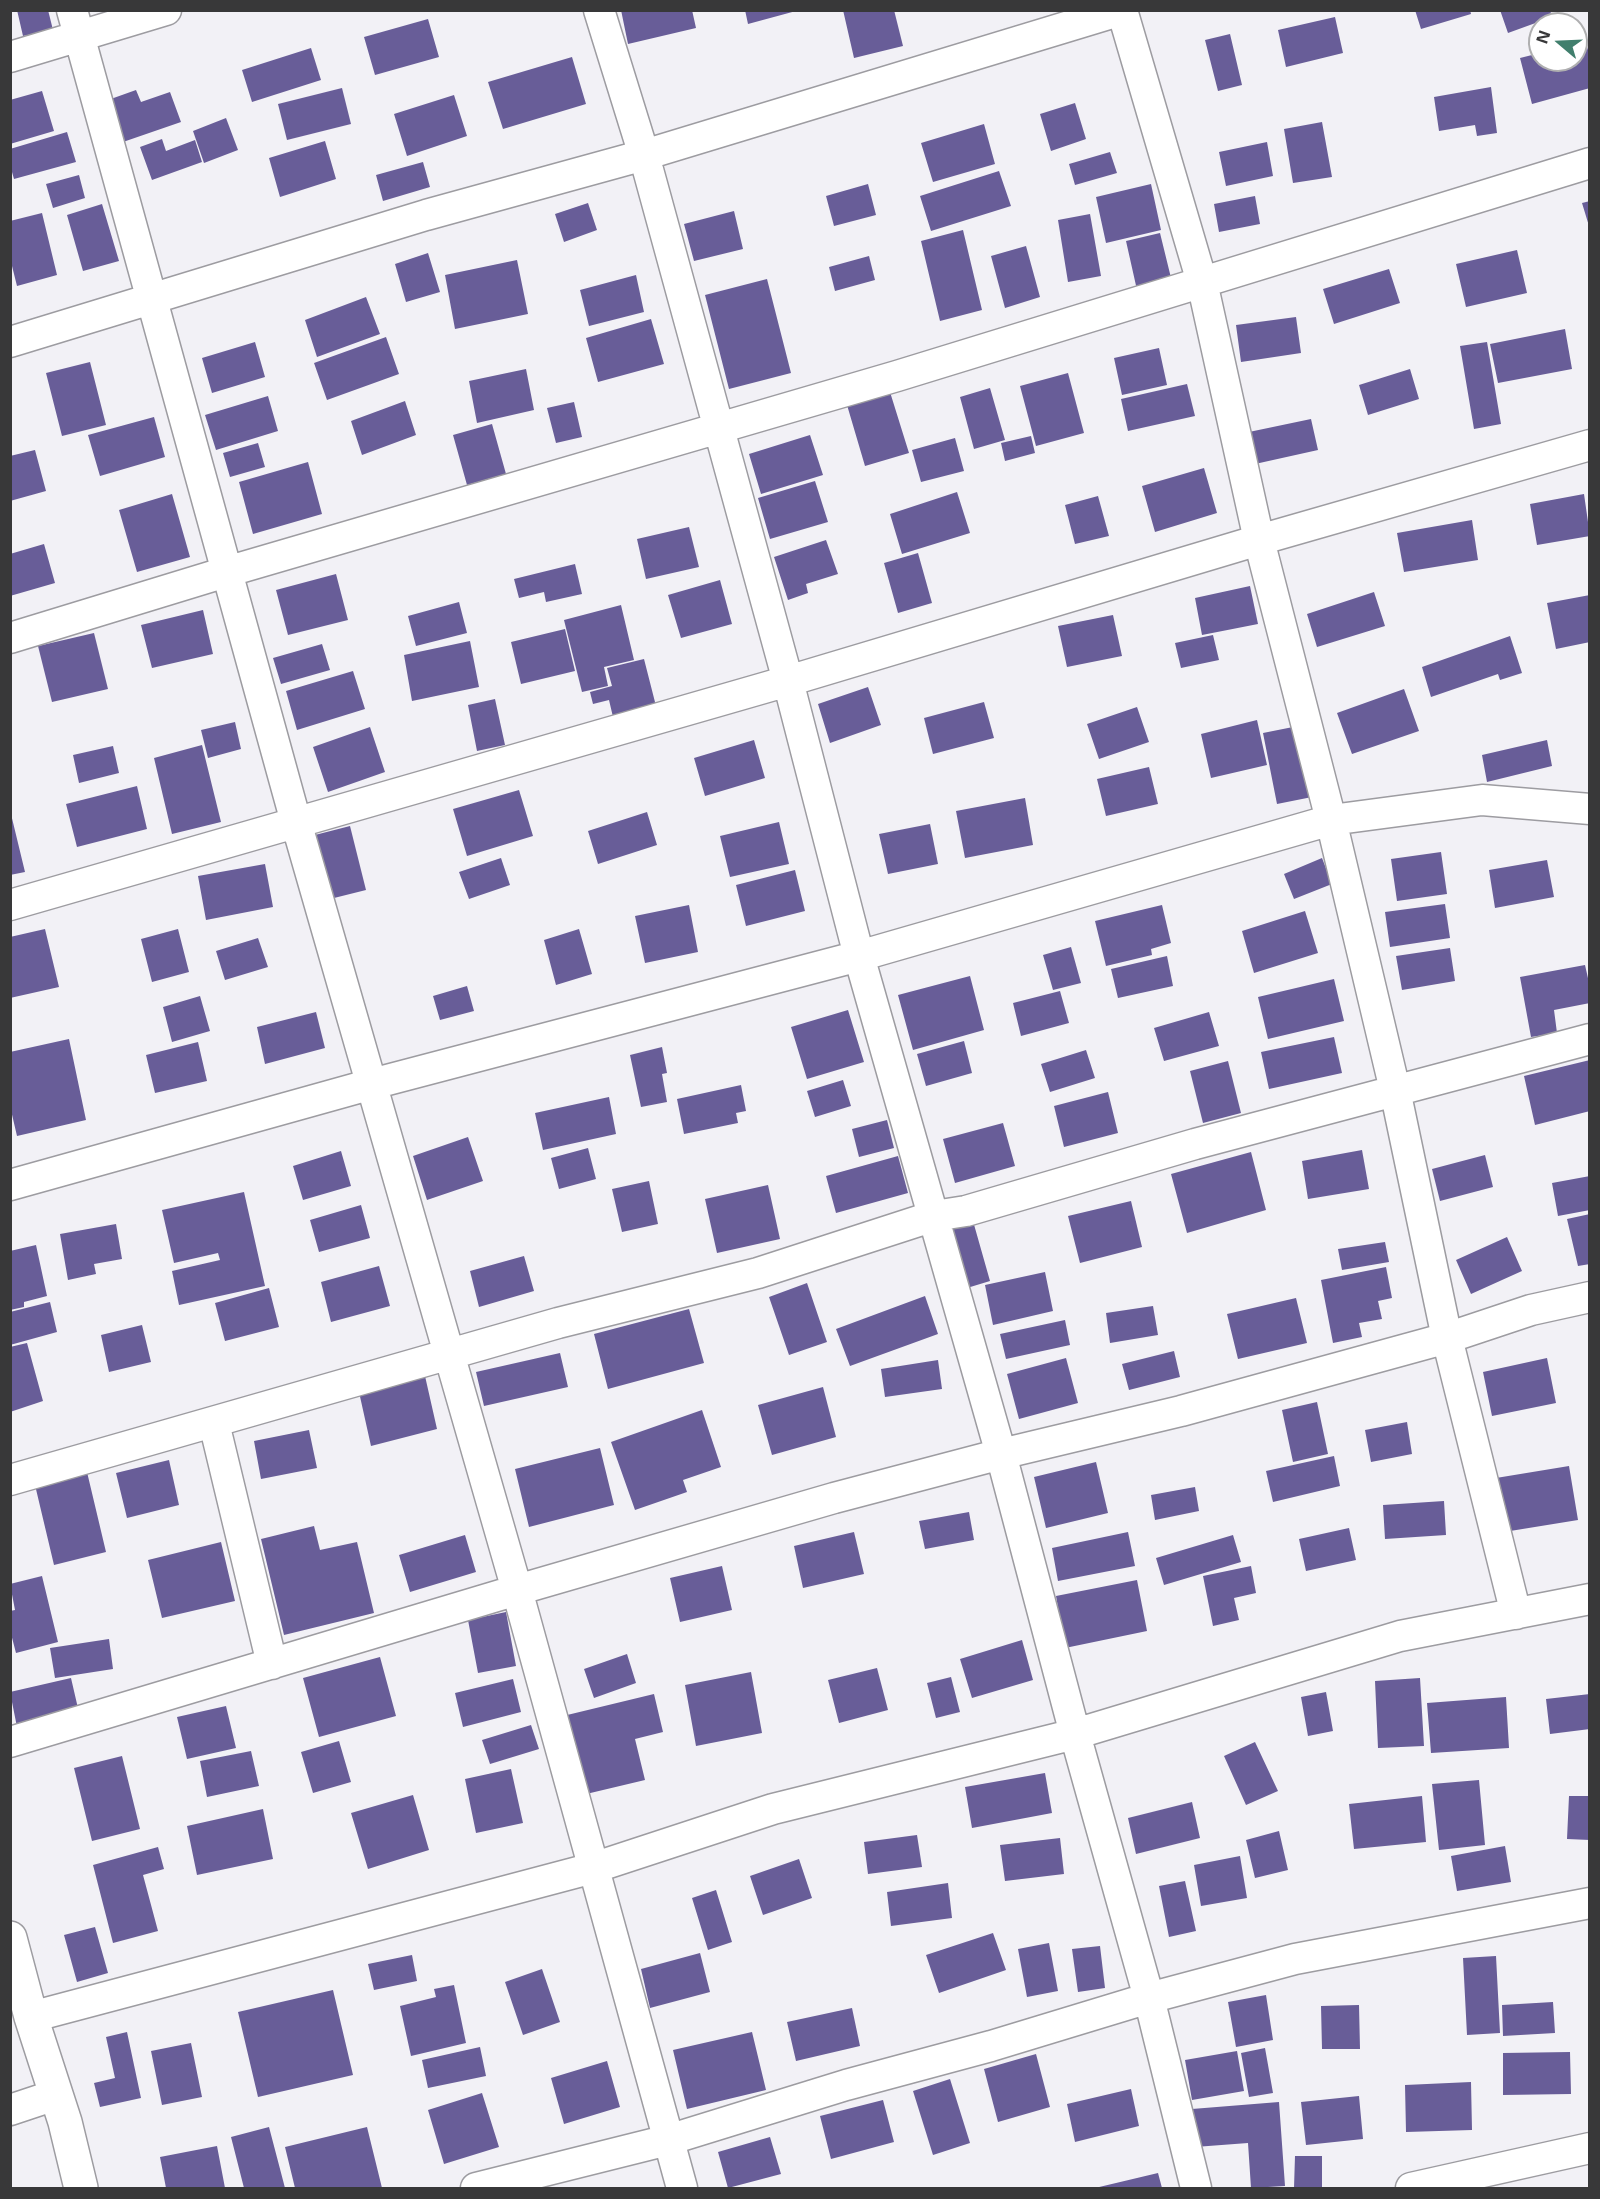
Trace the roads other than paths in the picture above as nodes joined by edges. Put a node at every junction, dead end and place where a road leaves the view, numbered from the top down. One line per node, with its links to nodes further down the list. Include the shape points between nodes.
1 (166, 10): 4 (street)
2 (599, 10): 6 (street)
3 (1122, 11): 6 (street); 8 (street)
4 (76, 23): 5 (street); 9 (street)
5 (10, 57)
6 (644, 155): 9 (street); 11 (street)
7 (1590, 163): 8 (street)
8 (1202, 282): 11 (street); 13 (street)
9 (152, 297): 10 (street); 14 (street)
10 (10, 342)
11 (719, 430): 14 (street); 16 (street)
12 (1590, 445): 13 (street)
13 (1259, 540): 16 (street); 18 (street)
14 (226, 572): 15 (street); 19 (street)
15 (10, 638)
16 (788, 681): 19 (street); 21 (street)
17 (1590, 809): 18 (street, via 1482,800)
18 (1331, 820): 21 (street); 24 (street)
19 (296, 822): 20 (street); 23 (street)
20 (10, 905)
21 (859, 956): 23 (street); 26 (street)
22 (1590, 1039): 24 (street)
23 (372, 1084): 25 (street); 29 (street)
24 (1395, 1090): 26 (street, via 966,1211); 28 (street)
25 (10, 1185)
26 (934, 1216): 29 (street, via 758,1273); 31 (street)
27 (1590, 1297): 28 (street, via 1531,1310)
28 (1447, 1338): 31 (street, via 1181,1412); 35 (street)
29 (448, 1353): 30 (street); 33 (street)
30 (214, 1423): 32 (street); 36 (street)
31 (1001, 1454): 33 (street); 37 (street)
32 (10, 1480)
33 (517, 1590): 36 (street); 39 (street)
34 (1590, 1599): 35 (street)
35 (1516, 1614): 37 (street, via 1400,1636)
36 (272, 1664): 38 (street)
37 (1075, 1734): 39 (street, via 773,1809); 42 (street)
38 (10, 1742)
39 (593, 1869): 43 (street); 46 (street)
40 (1590, 1903): 42 (street, via 1295,1959)
41 (10, 1938): 43 (main road)
42 (1149, 1998): 46 (street); 51 (street)
43 (31, 2017): 44 (main road)
44 (55, 2095): 45 (street); 48 (main road)
45 (10, 2110)
46 (668, 2140): 49 (street); 50 (street)
47 (1590, 2148): 52 (street)
48 (81, 2188)
49 (476, 2188)
50 (682, 2188)
51 (1196, 2188)
52 (1411, 2188)

